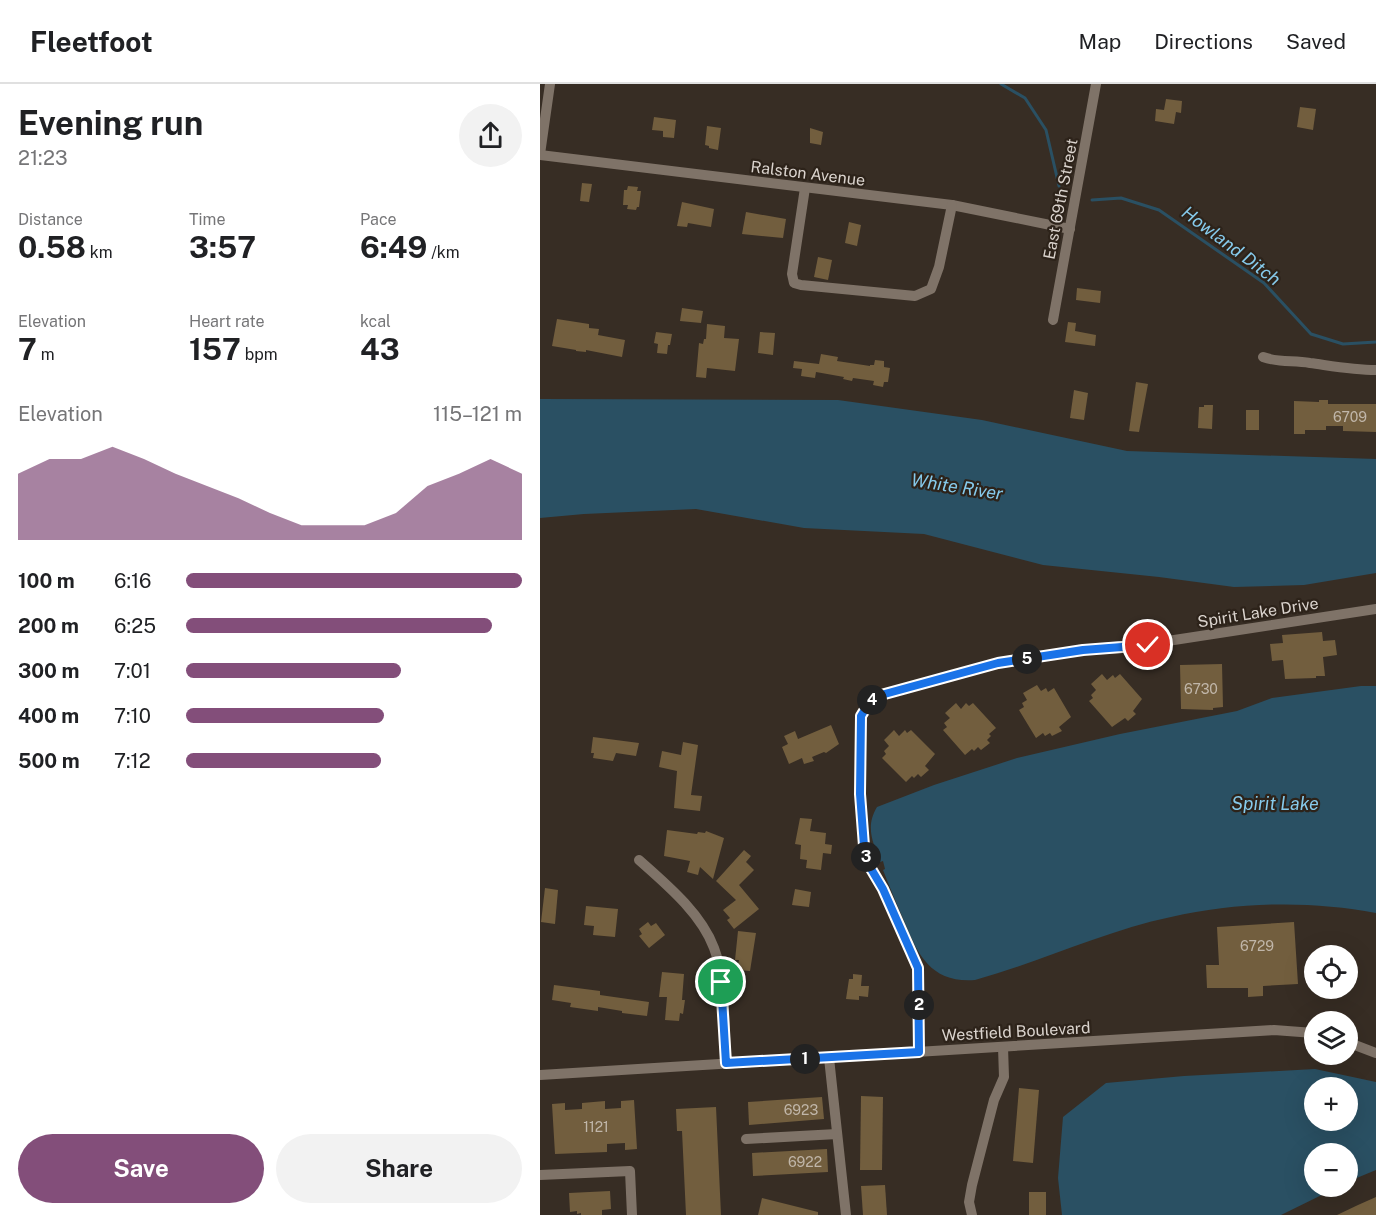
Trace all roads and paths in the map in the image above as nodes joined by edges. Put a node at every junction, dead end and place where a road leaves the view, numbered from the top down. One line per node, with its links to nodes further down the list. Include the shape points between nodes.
1 (550, 84): 3 (street)
2 (1096, 84): 6 (street, East 69th Street)
3 (540, 154): 4 (street, Ralston Avenue)
4 (805, 188): 5 (street, Ralston Avenue); 5 (street, via 792,274 794,284 915,296 931,289)
5 (951, 205): 6 (street, Ralston Avenue)
6 (1070, 229): 7 (street, East 69th Street)
7 (1053, 320)
8 (1263, 357): 9 (street, via 1349,370)
9 (1376, 370)
10 (1376, 609): 15 (street, Spirit Lake Drive, via 1148,645 998,663 871,700 863,711 861,724 864,846 867,862 918,968)
11 (639, 860): 18 (street, via 693,912 714,948 721,982)
12 (1304, 1032): 14 (street, Westfield Boulevard, via 1274,1030)
13 (1358, 1046): 16 (street)
14 (1003, 1047): 15 (street, Westfield Boulevard); 25 (street, via 1004,1077 994,1100 972,1185)
15 (919, 1052): 17 (street, Westfield Boulevard)
16 (1376, 1053)
17 (829, 1058): 18 (street, Westfield Boulevard); 20 (street)
18 (726, 1063): 19 (street, Westfield Boulevard)
19 (540, 1075)
20 (837, 1134): 21 (street); 24 (street)
21 (746, 1139)
22 (540, 1175): 23 (street, via 630,1172)
23 (632, 1215)
24 (846, 1215)
25 (972, 1215)

